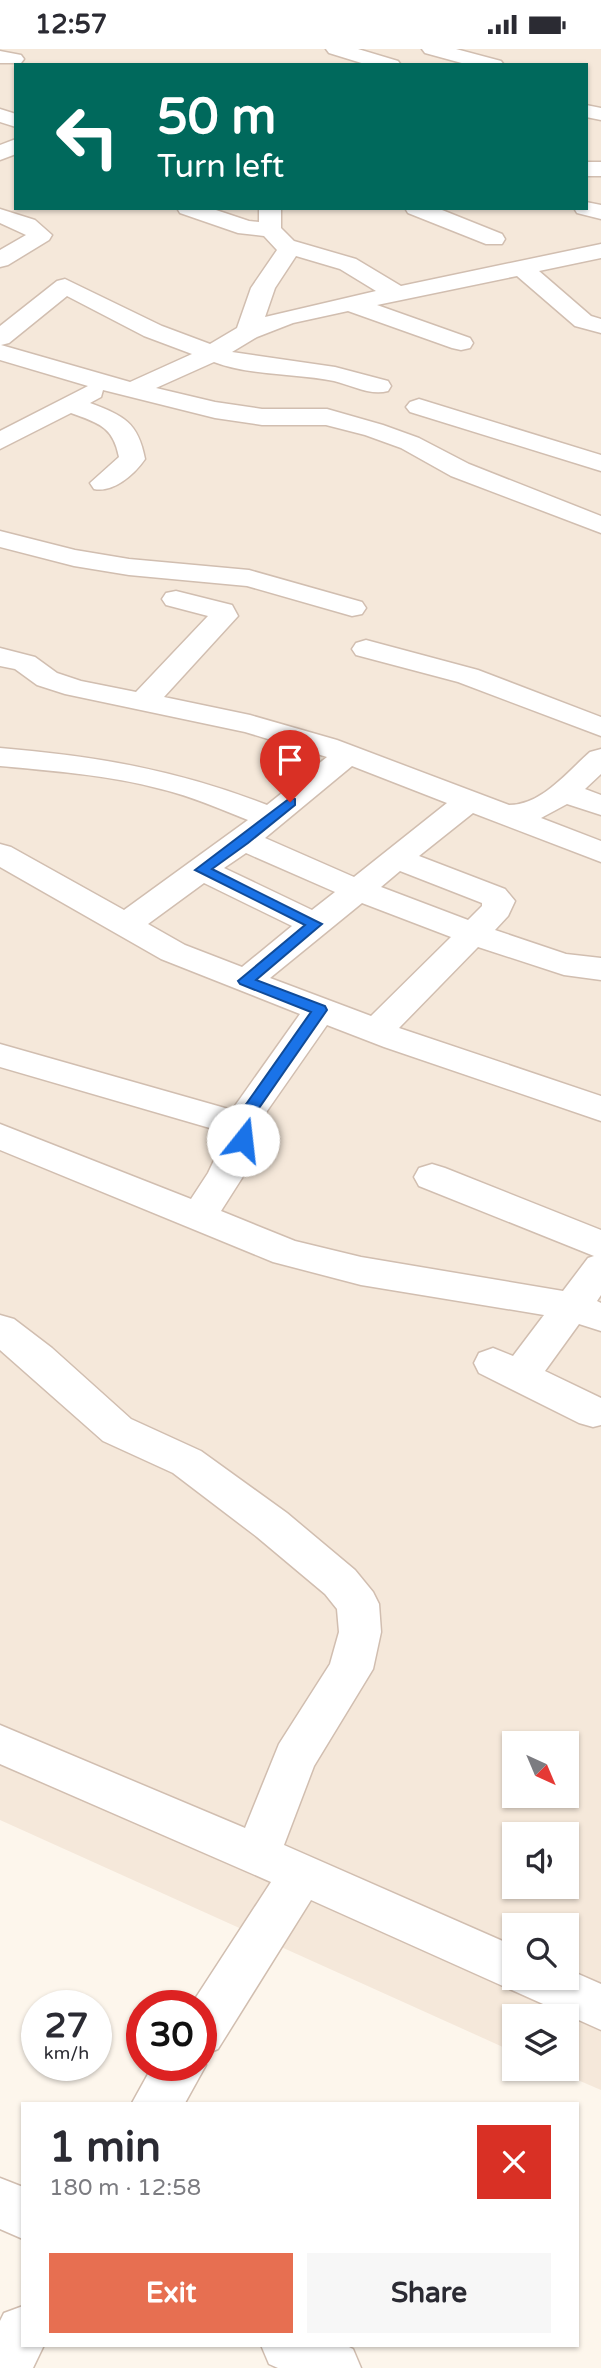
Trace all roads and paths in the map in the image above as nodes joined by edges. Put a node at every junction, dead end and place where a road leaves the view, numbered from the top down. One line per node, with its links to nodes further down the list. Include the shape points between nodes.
1 (336, 49): 3 (street)
2 (432, 49): 4 (street)
3 (359, 61)
4 (486, 63)
5 (194, 210): 8 (street, via 246,228)
6 (421, 210): 9 (street)
7 (0, 216): 11 (street, via 41,235)
8 (275, 227): 13 (street); 16 (street, via 289,249 263,288)
9 (494, 239)
10 (601, 251): 12 (street)
11 (0, 260)
12 (523, 269): 13 (street); 15 (street, via 583,321)
13 (398, 295): 14 (street)
14 (351, 304): 16 (street, via 286,317); 18 (street)
15 (601, 326)
16 (248, 332): 20 (street)
17 (0, 338): 20 (street, via 65,286 153,331)
18 (461, 343)
19 (0, 352): 21 (street)
20 (211, 354): 22 (street, via 231,361 335,373); 23 (street)
21 (109, 383): 23 (street); 24 (street)
22 (379, 386)
23 (134, 389): 29 (street, via 236,414 327,417 410,443 460,470)
24 (69, 404): 26 (street); 28 (street, via 107,418 128,437 132,459)
25 (419, 407): 27 (street)
26 (0, 441)
27 (601, 463)
28 (103, 483)
29 (601, 525)
30 (0, 539): 32 (street, via 129,567 249,578)
31 (176, 599): 35 (street, via 215,608 224,616)
32 (352, 608)
33 (366, 649): 36 (street, via 468,676)
34 (0, 657): 35 (street, via 25,663 47,679)
35 (142, 703): 37 (street, via 250,724)
36 (601, 727)
37 (349, 754): 41 (street); 44 (street)
38 (0, 757): 44 (street, via 153,778)
39 (601, 758): 40 (street)
40 (562, 791): 42 (street); 43 (street, via 529,814)
41 (468, 801): 43 (street); 48 (street)
42 (601, 806)
43 (505, 814): 46 (street)
44 (271, 818): 45 (street)
45 (243, 841): 49 (street); 50 (street)
46 (601, 852)
47 (0, 854): 52 (street)
48 (397, 859): 50 (street); 53 (street, via 494,896 498,909)
49 (202, 870): 51 (street); 52 (street)
50 (358, 890): 51 (street); 53 (street)
51 (315, 924): 55 (street)
52 (125, 925): 55 (street, via 173,952)
53 (471, 933): 54 (street, via 564,964); 57 (street)
54 (601, 969)
55 (245, 981): 56 (street)
56 (320, 1010): 57 (street); 60 (street, via 250,1110)
57 (376, 1031): 59 (street)
58 (0, 1055): 60 (street)
59 (601, 1109)
60 (246, 1126): 63 (street, via 224,1178)
61 (0, 1136): 63 (street)
62 (432, 1177): 64 (street)
63 (199, 1215): 66 (street, via 286,1252 331,1265 514,1294)
64 (601, 1245)
65 (601, 1268): 66 (street)
66 (586, 1312): 68 (street, via 506,1369)
67 (0, 1329): 70 (street, via 117,1430 187,1462 272,1525 340,1582 358,1604 360,1632 351,1669 295,1758)
68 (593, 1412)
69 (0, 1744): 70 (street)
70 (257, 1855): 71 (street)
71 (302, 1874): 72 (street); 74 (street)
72 (502, 1964)
73 (562, 1990): 75 (street)
74 (217, 2008)
75 (601, 2008)
76 (171, 2081): 77 (street)
77 (158, 2102)
78 (0, 2203): 79 (street)
79 (21, 2213)
80 (21, 2336): 82 (street)
81 (292, 2347): 83 (street)
82 (4, 2368)
83 (334, 2368)

